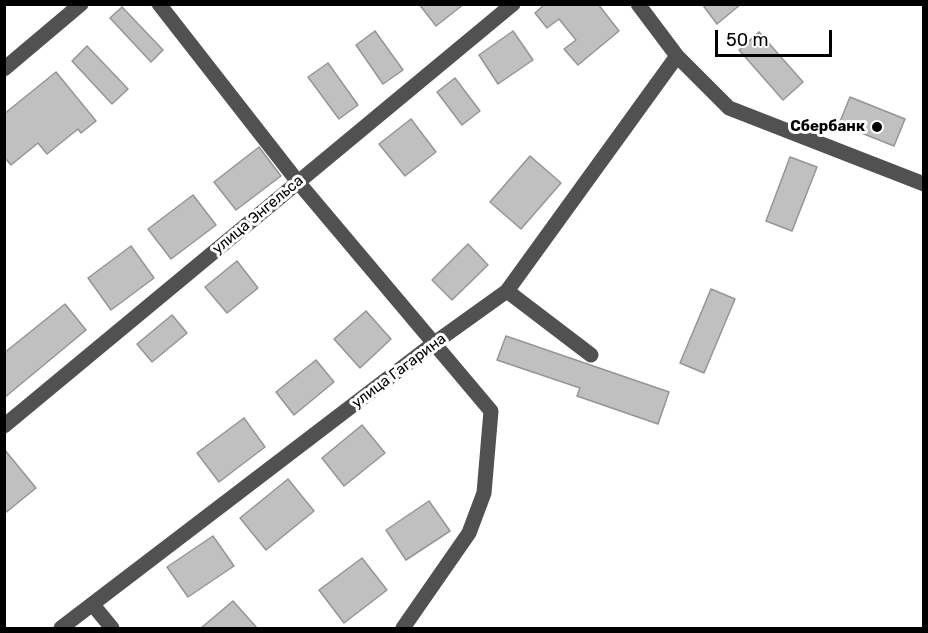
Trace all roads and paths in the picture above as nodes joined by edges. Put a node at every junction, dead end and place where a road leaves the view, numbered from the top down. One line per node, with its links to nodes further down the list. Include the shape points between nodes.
1 (81, 4): 6 (street)
2 (159, 4): 7 (street)
3 (513, 4): 7 (street, улица Энгельса)
4 (638, 4): 5 (street)
5 (676, 56): 8 (street, via 729,108); 9 (street, улица Гагарина)
6 (4, 69)
7 (298, 182): 10 (street); 12 (street, улица Энгельса)
8 (924, 184)
9 (507, 291): 10 (street, улица Гагарина); 11 (street)
10 (433, 344): 13 (street, улица Гагарина); 16 (street, via 490,411 484,493 469,533)
11 (591, 355)
12 (4, 426)
13 (93, 605): 14 (street, улица Гагарина); 15 (street)
14 (62, 628)
15 (112, 628)
16 (403, 628)

